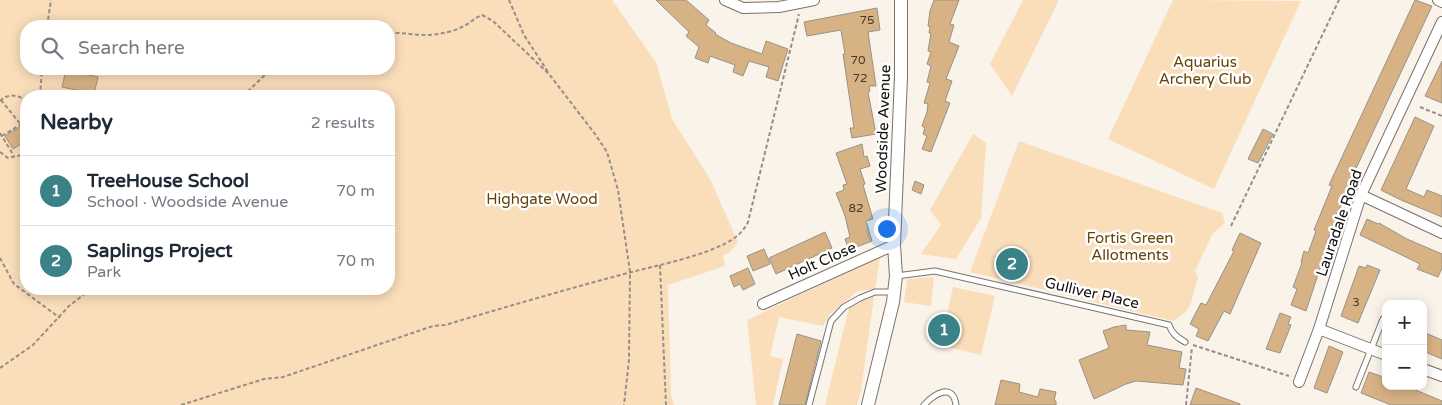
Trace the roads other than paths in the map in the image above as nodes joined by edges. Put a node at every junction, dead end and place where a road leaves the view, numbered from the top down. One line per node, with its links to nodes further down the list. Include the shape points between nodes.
1 (725, 0): 2 (street, via 743,8 779,7)
2 (814, 0)
3 (902, 0): 9 (street, Woodside Avenue, via 902,77)
4 (1438, 0): 5 (street)
5 (1442, 2)
6 (1442, 22): 7 (street, Lauradale Road)
7 (1361, 195): 8 (street); 14 (street, Lauradale Road)
8 (1442, 233)
9 (894, 245): 10 (street, Woodside Avenue); 12 (street, Holt Close)
10 (896, 276): 11 (street, Woodside Avenue); 15 (lane, Gulliver Place, via 935,271 1000,284 1162,322 1168,324 1177,338)
11 (894, 292): 22 (lane, via 875,292 860,298 831,320); 23 (street, Woodside Avenue)
12 (763, 304)
13 (1382, 321): 16 (lane)
14 (1319, 329): 16 (street); 20 (street, Lauradale Road)
15 (1186, 342)
16 (1370, 350): 17 (street); 21 (lane)
17 (1382, 354)
18 (1427, 370): 19 (street)
19 (1442, 376)
20 (1300, 381)
21 (1356, 387)
22 (809, 405)
23 (868, 405)
24 (924, 405): 25 (lane, via 939,392 952,394)
25 (956, 405)

